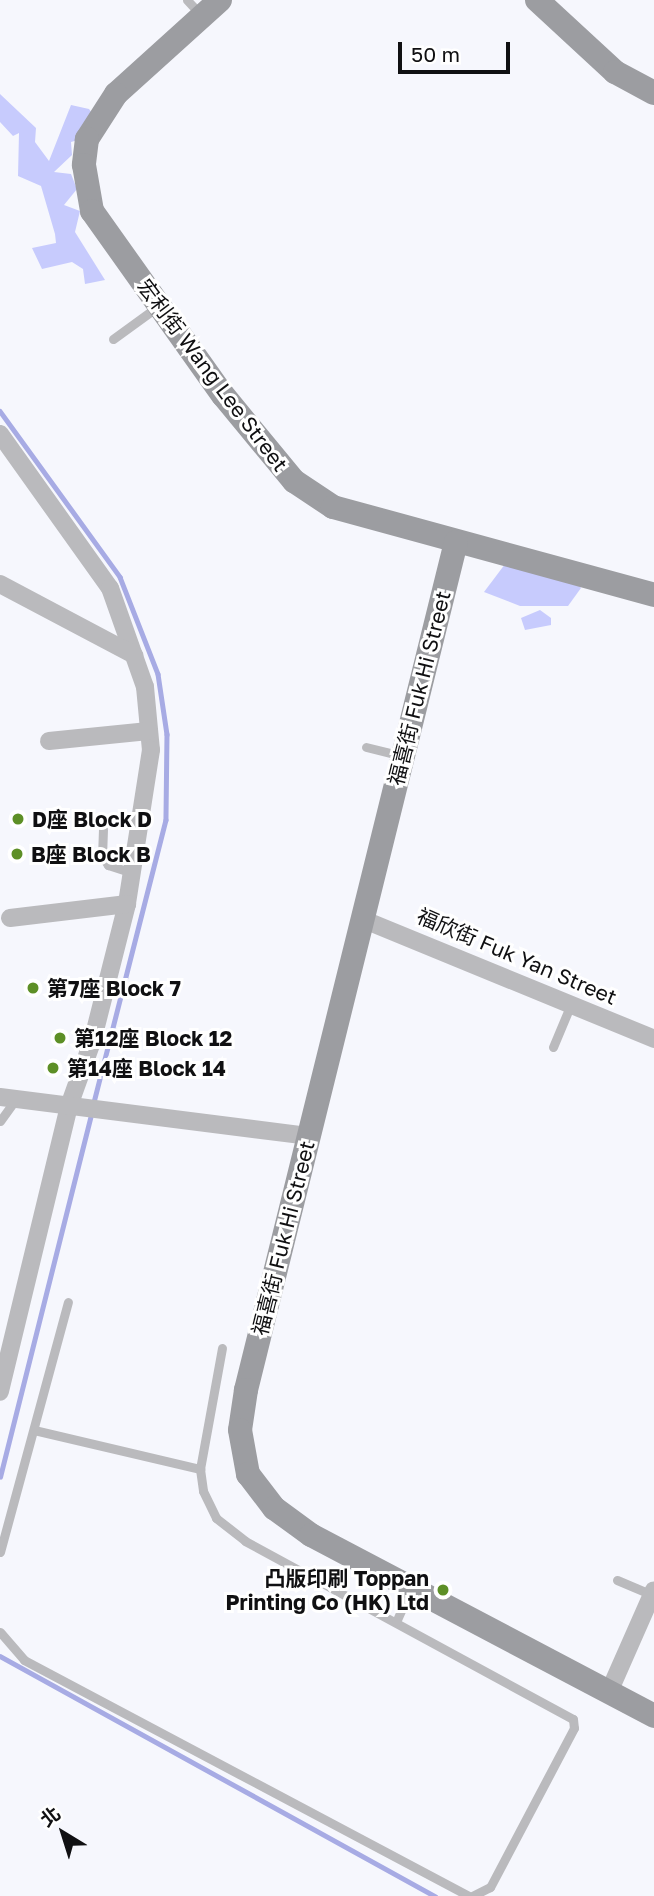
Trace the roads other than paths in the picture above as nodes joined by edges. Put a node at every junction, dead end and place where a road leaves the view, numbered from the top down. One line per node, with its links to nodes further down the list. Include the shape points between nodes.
1 (537, 0): 3 (street, via 615,72)
2 (203, 5): 4 (street, 宏利街 Wang Lee Street, via 116,94 88,139 86,152 84,187 92,211)
3 (654, 93)
4 (159, 305): 5 (lane); 7 (street, 宏利街 Wang Lee Street, via 223,395 294,481 333,506)
5 (113, 339)
6 (0, 434): 10 (street, via 96,564 110,588)
7 (456, 542): 9 (street, 宏利街 Wang Lee Street); 14 (street, 福喜街 Fuk Hi Street)
8 (0, 584): 10 (street)
9 (654, 595)
10 (134, 655): 11 (street, via 145,687)
11 (149, 731): 12 (street); 16 (street, via 151,750)
12 (49, 741)
13 (366, 747): 14 (lane)
14 (403, 756): 19 (street, 福喜街 Fuk Hi Street)
15 (103, 828): 16 (lane, via 102,856 108,865)
16 (133, 873): 17 (street)
17 (127, 904): 18 (street); 24 (street)
18 (10, 918)
19 (362, 919): 20 (street, 福欣街 Fuk Yan Street); 26 (street, 福喜街 Fuk Hi Street)
20 (571, 1003): 21 (street, 福欣街 Fuk Yan Street); 22 (lane)
21 (654, 1039)
22 (553, 1047)
23 (8, 1098): 24 (street); 25 (lane)
24 (74, 1107): 26 (street); 28 (street)
25 (0, 1121)
26 (307, 1136): 35 (street, 福喜街 Fuk Hi Street, via 246,1390 240,1430 248,1474 274,1507 311,1535)
27 (68, 1303): 31 (lane)
28 (6, 1342): 30 (street)
29 (222, 1348): 32 (lane)
30 (0, 1392)
31 (34, 1430): 32 (lane); 33 (lane)
32 (200, 1469): 37 (lane, via 209,1507 232,1531)
33 (0, 1552)
34 (617, 1580): 36 (lane)
35 (410, 1589): 37 (lane); 39 (street, 福喜街 Fuk Hi Street)
36 (653, 1593): 39 (street)
37 (396, 1622): 41 (lane, via 573,1719 573,1728 490,1887)
38 (0, 1632): 41 (lane, via 24,1660)
39 (609, 1692): 40 (street, 福喜街 Fuk Hi Street)
40 (654, 1716)
41 (471, 1896)

